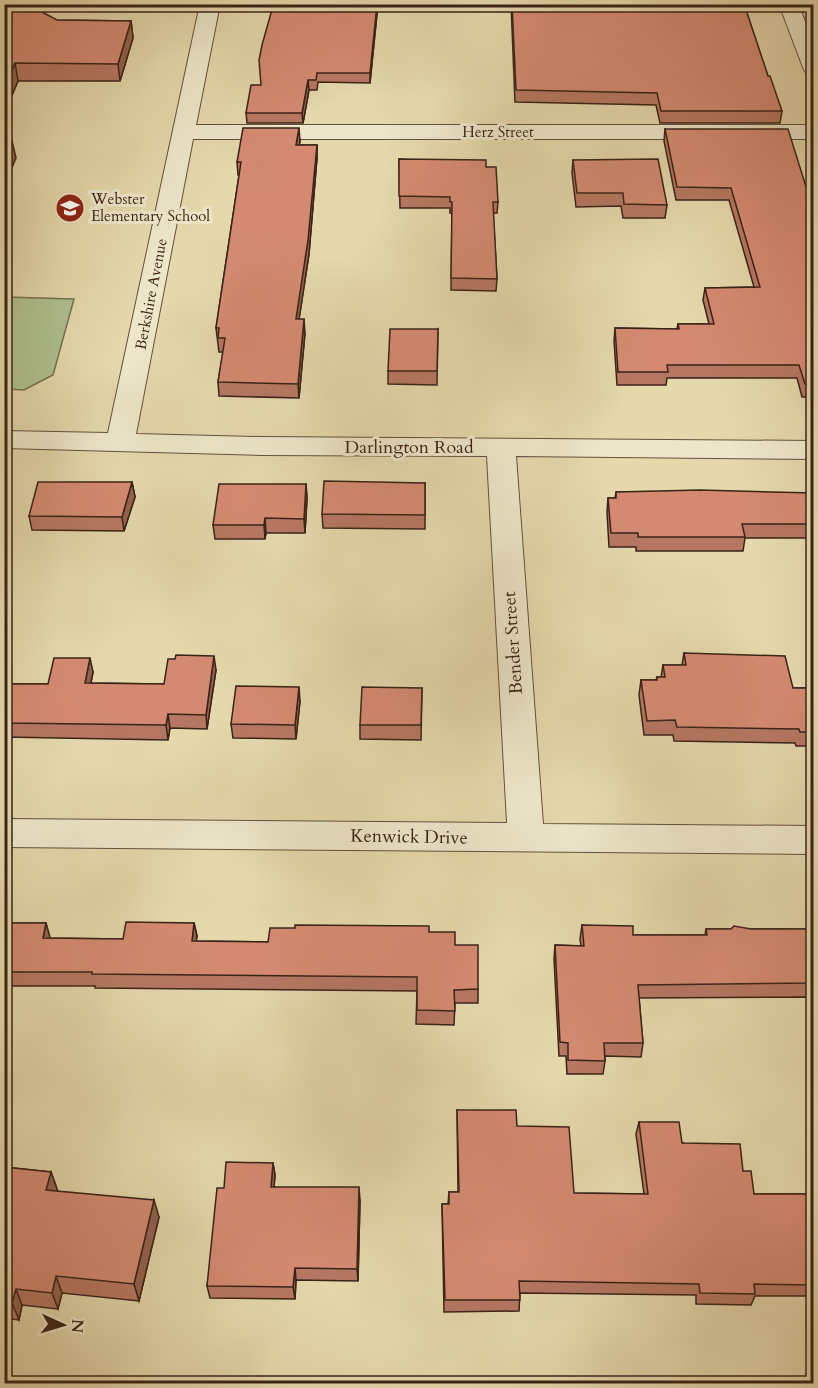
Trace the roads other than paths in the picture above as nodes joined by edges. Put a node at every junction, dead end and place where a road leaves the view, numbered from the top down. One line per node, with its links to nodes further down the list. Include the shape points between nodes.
1 (210, 4): 4 (street, Berkshire Avenue)
2 (788, 4): 3 (street)
3 (813, 70)
4 (183, 132): 5 (street, Herz Street); 7 (street, Berkshire Avenue)
5 (813, 132)
6 (4, 439): 7 (street, Darlington Road)
7 (120, 442): 8 (street, Darlington Road)
8 (501, 448): 9 (street, Darlington Road); 11 (street, Bender Street)
9 (813, 450)
10 (4, 833): 11 (street, Kenwick Drive)
11 (526, 838): 12 (street, Kenwick Drive)
12 (813, 840)

